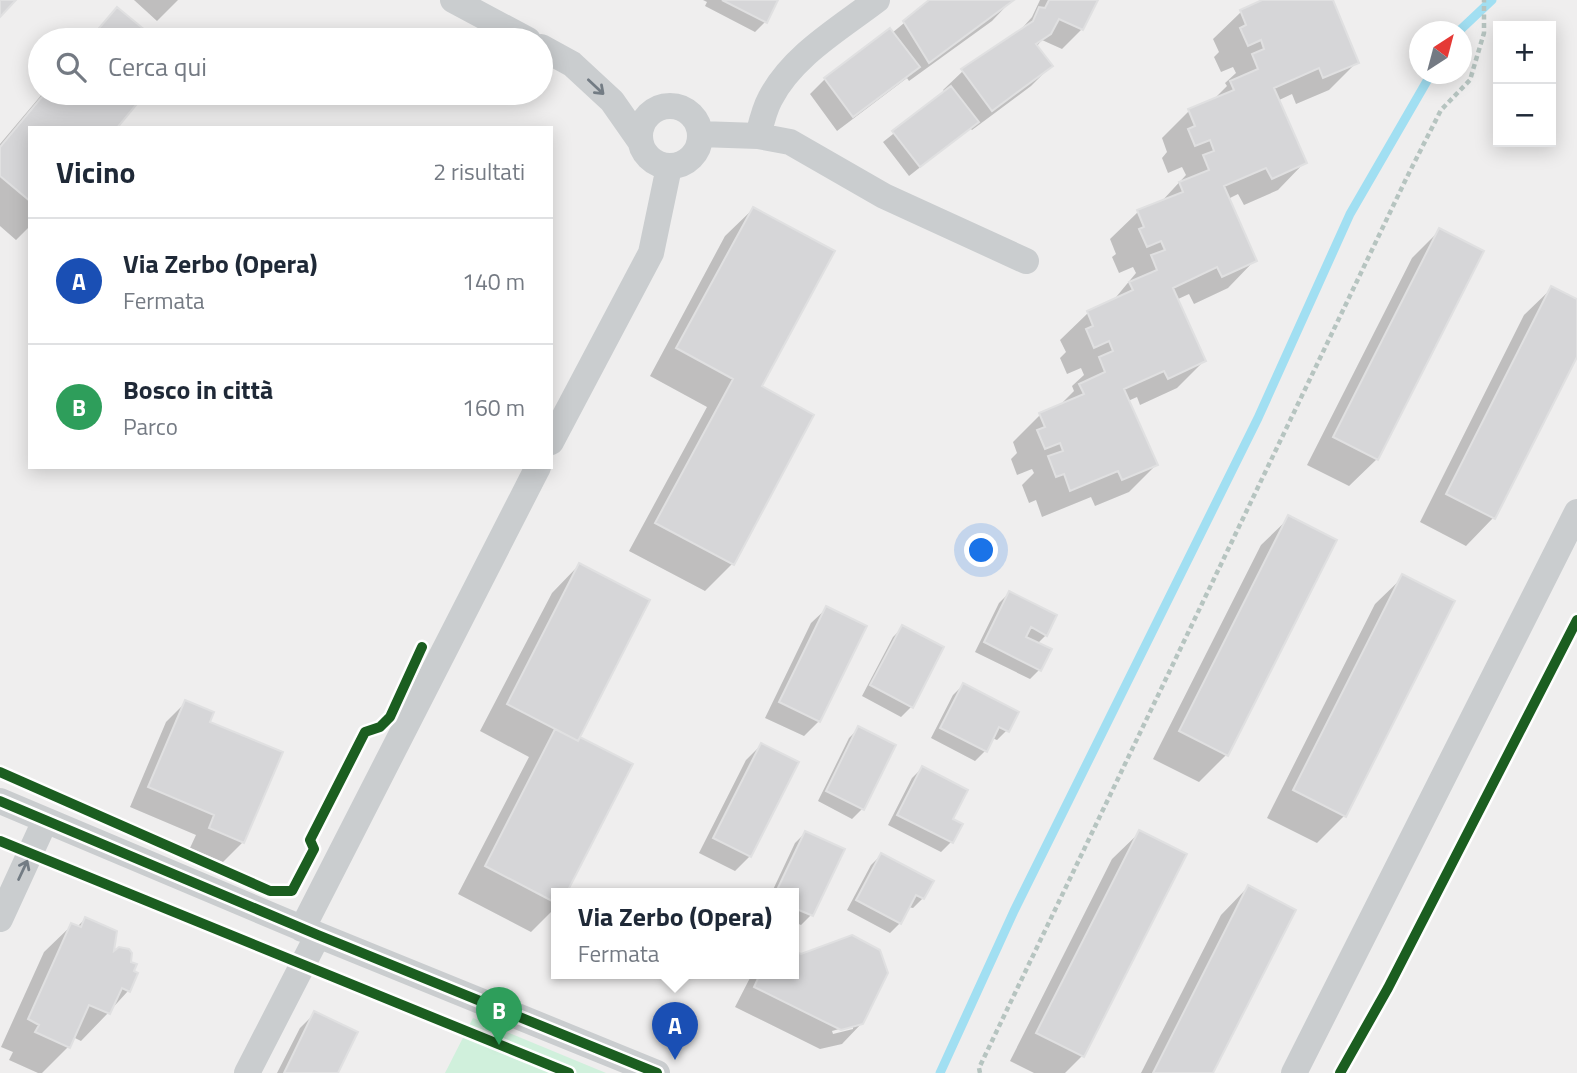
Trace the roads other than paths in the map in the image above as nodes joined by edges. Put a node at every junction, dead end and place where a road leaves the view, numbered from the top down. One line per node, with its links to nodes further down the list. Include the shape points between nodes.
1 (453, 0): 3 (street)
2 (877, 0): 6 (street, via 787,73 769,101)
3 (506, 28)
4 (553, 54): 7 (street, one-way to 7, via 572,64 612,101)
5 (700, 134): 6 (street); 7 (street, via 685,110 666,106 642,122); 8 (street, via 695,153)
6 (758, 136): 9 (street, via 790,142 884,196)
7 (640, 141): 8 (street, via 650,159)
8 (669, 167): 10 (street, via 651,253)
9 (1026, 261)
10 (553, 438)
11 (537, 469): 16 (street)
12 (1577, 512): 19 (street)
13 (0, 801): 14 (street)
14 (45, 821): 15 (street, one-way to 14); 16 (street)
15 (0, 919)
16 (310, 932): 17 (street); 18 (street)
17 (247, 1073)
18 (657, 1073)
19 (1294, 1073)

